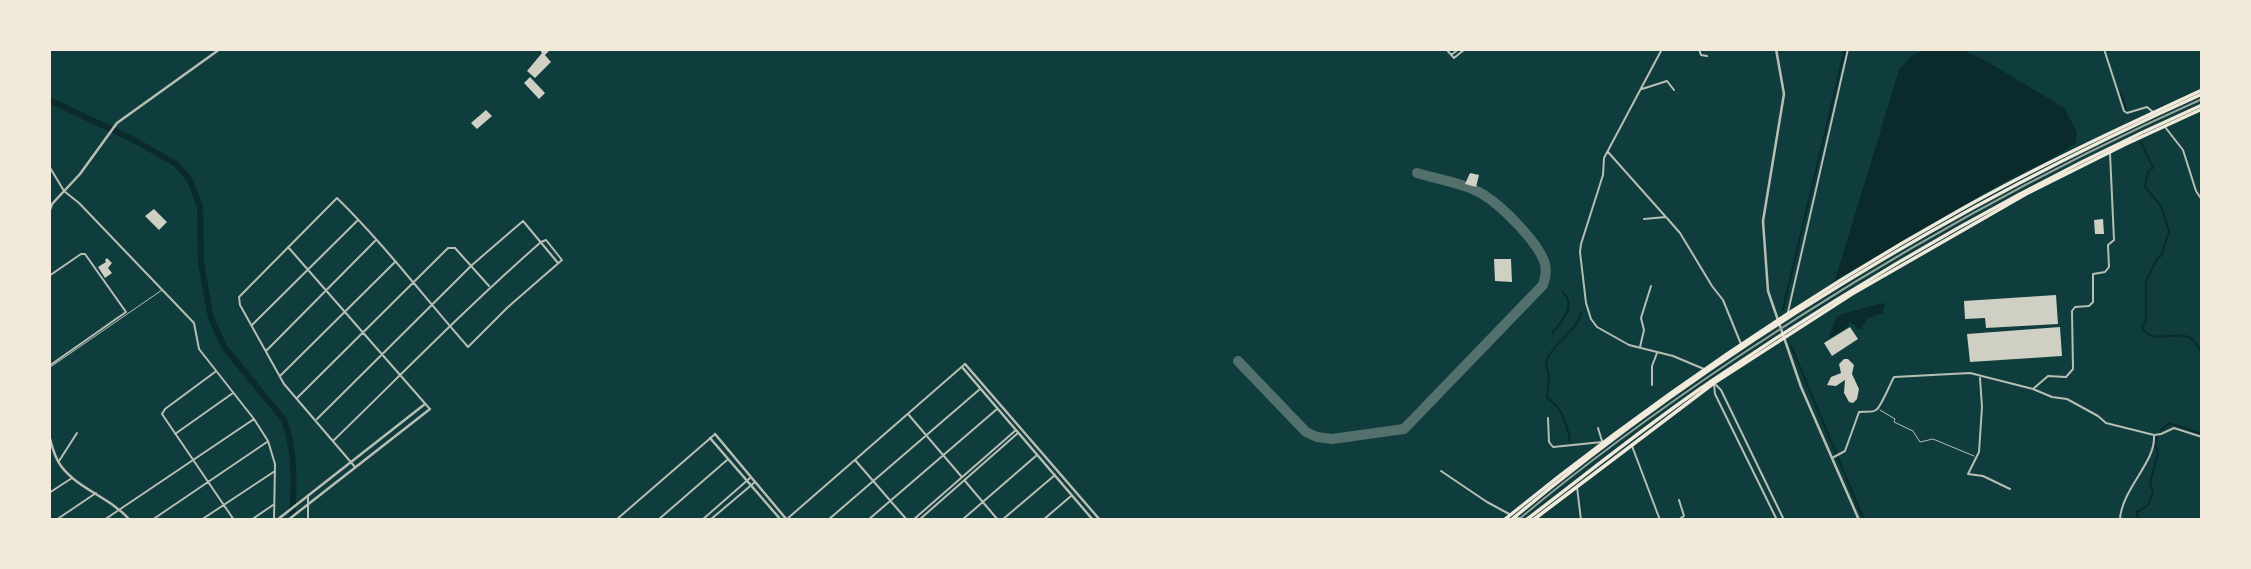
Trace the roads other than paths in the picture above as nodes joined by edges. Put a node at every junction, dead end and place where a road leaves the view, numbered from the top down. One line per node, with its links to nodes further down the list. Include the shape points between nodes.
1 (220, 49): 23 (street, via 116,125)
2 (1446, 49): 10 (street)
3 (1465, 49): 9 (street)
4 (1662, 49): 12 (street)
5 (1699, 49): 11 (street)
6 (1776, 49): 52 (street, via 1784,94 1763,221 1769,291)
7 (1848, 49): 51 (street)
8 (2104, 49): 16 (street, via 2124,111 2147,107)
9 (1457, 51): 10 (street); 10 (street, via 1454,58)
10 (1451, 55)
11 (1707, 57)
12 (1641, 89): 13 (street, via 1667,81); 18 (street)
13 (1674, 90)
14 (2202, 92): 16 (main road)
15 (2202, 107): 17 (main road)
16 (2155, 114): 17 (street); 20 (main road); 22 (main road)
17 (2163, 125): 19 (main road); 24 (street, via 2183,150); 31 (main road)
18 (1608, 151): 27 (street); 58 (street, via 1581,244 1586,303 1597,327)
19 (2110, 152): 32 (main road); 73 (street, via 2114,240 2108,246 2109,267 2093,274 2093,302 2072,311 2071,374 2048,376)
20 (2059, 164): 22 (main road); 30 (main road)
21 (49, 166): 23 (street)
22 (2026, 175): 25 (main road)
23 (64, 191): 26 (street); 46 (street)
24 (2202, 200)
25 (1957, 211): 30 (main road); 51 (main road)
26 (49, 212)
27 (1666, 217): 29 (street); 57 (street, via 1723,300)
28 (358, 219): 33 (street); 35 (street, via 337,198); 39 (street)
29 (1644, 219)
30 (1945, 223): 52 (main road)
31 (1965, 223): 32 (main road); 42 (main road)
32 (1953, 234): 40 (main road)
33 (376, 240): 36 (street); 47 (street)
34 (541, 242): 37 (street); 37 (street, via 546,240 562,260); 38 (street, via 523,221); 44 (street)
35 (288, 247): 39 (street); 53 (street, via 239,298)
36 (395, 262): 43 (street); 50 (street)
37 (559, 264): 54 (street, via 468,347)
38 (471, 265): 43 (street, via 451,247); 44 (street); 48 (street)
39 (308, 269): 47 (street); 53 (street)
40 (1892, 271): 42 (main road); 56 (main road)
41 (49, 276): 64 (street, via 85,254 126,312)
42 (1874, 276): 56 (main road)
43 (413, 283): 48 (street); 55 (street)
44 (490, 286): 54 (street)
45 (1651, 286): 58 (street, via 1641,318)
46 (162, 290): 64 (lane); 66 (street, via 191,318 199,349)
47 (326, 290): 50 (street); 60 (street)
48 (431, 305): 54 (street); 62 (street)
49 (49, 312): 59 (main road)
50 (345, 312): 55 (street); 68 (street)
51 (1787, 313): 52 (main road)
52 (1778, 322): 56 (street); 57 (main road); 65 (main road)
53 (251, 326): 60 (street)
54 (450, 326): 67 (street)
55 (363, 333): 62 (street); 75 (street)
56 (1783, 336): 70 (main road); 105 (street)
57 (1741, 345): 65 (main road)
58 (1640, 348): 61 (street)
59 (49, 349)
60 (265, 352): 68 (street)
61 (1658, 352): 65 (street); 71 (street)
62 (382, 354): 67 (street); 83 (street)
63 (963, 366): 72 (street); 80 (street); 86 (street)
64 (49, 367)
65 (1706, 371): 70 (street); 84 (main road); 87 (main road)
66 (216, 372): 74 (street); 89 (street, via 163,410)
67 (400, 375): 76 (street); 98 (street)
68 (280, 376): 75 (street)
69 (1980, 377): 73 (street); 79 (street, via 1970,373 1894,377); 106 (street)
70 (1713, 382): 94 (main road); 100 (main road); 104 (street); 108 (street)
71 (1652, 385)
72 (980, 388): 77 (street); 92 (street)
73 (2034, 389): 93 (street, via 2067,399 2106,423)
74 (233, 393): 82 (street); 89 (street)
75 (296, 399): 83 (street)
76 (425, 404): 78 (street); 112 (street)
77 (997, 408): 86 (street); 103 (street)
78 (430, 409): 113 (street)
79 (1878, 409): 105 (street, via 1859,412 1845,451); 106 (lane, via 1913,431 1920,442 1933,439)
80 (908, 414): 92 (street); 110 (street)
81 (1548, 418): 99 (street, via 1553,447)
82 (254, 419): 97 (street); 109 (street)
83 (315, 421): 98 (street)
84 (1636, 423): 87 (main road); 140 (main road)
85 (1598, 428): 99 (street)
86 (1019, 430): 102 (street); 119 (street); 165 (street)
87 (1620, 432): 99 (main road)
88 (77, 433): 111 (street)
89 (174, 434): 109 (street)
90 (715, 434): 96 (street); 118 (street)
91 (49, 435): 111 (street)
92 (926, 435): 103 (street); 121 (street)
93 (2154, 435): 95 (street, via 2174,428); 175 (street)
94 (1635, 437): 101 (main road); 167 (main road)
95 (2202, 437)
96 (710, 438): 107 (street); 151 (street)
97 (268, 441): 114 (street); 122 (street)
98 (333, 441): 112 (street)
99 (1604, 442): 140 (main road)
100 (1632, 446): 101 (main road); 170 (street)
101 (1622, 453): 125 (main road)
102 (1037, 454): 116 (street); 133 (street)
103 (943, 456): 119 (street); 132 (street)
104 (1753, 456): 108 (street); 137 (street)
105 (1834, 457): 174 (street)
106 (1976, 457): 126 (street, via 1968,474)
107 (728, 459): 120 (street); 152 (street)
108 (1747, 459): 139 (street)
109 (192, 460): 122 (street); 138 (street)
110 (855, 460): 121 (street); 155 (street)
111 (58, 462): 117 (street)
112 (352, 463): 113 (street); 130 (street)
113 (355, 467): 135 (street)
114 (275, 470): 134 (street); 136 (street)
115 (1441, 471): 140 (street)
116 (1055, 475): 129 (street); 162 (street)
117 (73, 477): 127 (street); 128 (street)
118 (751, 478): 120 (street); 123 (street)
119 (963, 478): 133 (street); 159 (street); 160 (street)
120 (747, 481): 124 (street); 153 (street)
121 (873, 481): 132 (street); 156 (street)
122 (207, 482): 136 (street); 144 (street)
123 (755, 482): 124 (street); 155 (street)
124 (751, 485): 154 (street); 155 (street)
125 (1577, 486): 168 (main road); 169 (street)
126 (2010, 489)
127 (49, 493)
128 (96, 493): 138 (street); 141 (street)
129 (1072, 495): 163 (street); 164 (street)
130 (308, 496): 135 (street); 148 (street)
131 (1679, 500): 171 (street, via 1685,516)
132 (890, 501): 157 (street); 158 (street)
133 (983, 502): 161 (street); 162 (street)
134 (275, 503): 147 (street); 148 (street)
135 (310, 504): 149 (street); 150 (street)
136 (223, 505): 145 (street); 146 (street)
137 (1778, 508): 139 (street); 173 (street)
138 (121, 509): 142 (street); 143 (street)
139 (1772, 511): 172 (street)
140 (1512, 517): 166 (main road); 167 (street)
141 (56, 520)
142 (104, 520)
143 (130, 520)
144 (152, 520)
145 (201, 520)
146 (233, 520)
147 (251, 520)
148 (276, 520)
149 (288, 520)
150 (308, 520)
151 (615, 520)
152 (658, 520)
153 (702, 520)
154 (710, 520)
155 (785, 520)
156 (828, 520)
157 (868, 520)
158 (907, 520)
159 (913, 520)
160 (919, 520)
161 (962, 520)
162 (1000, 520)
163 (1043, 520)
164 (1093, 520)
165 (1100, 520)
166 (1504, 520)
167 (1525, 520)
168 (1533, 520)
169 (1581, 520)
170 (1660, 520)
171 (1678, 520)
172 (1777, 520)
173 (1784, 520)
174 (1859, 520)
175 (2120, 520)

